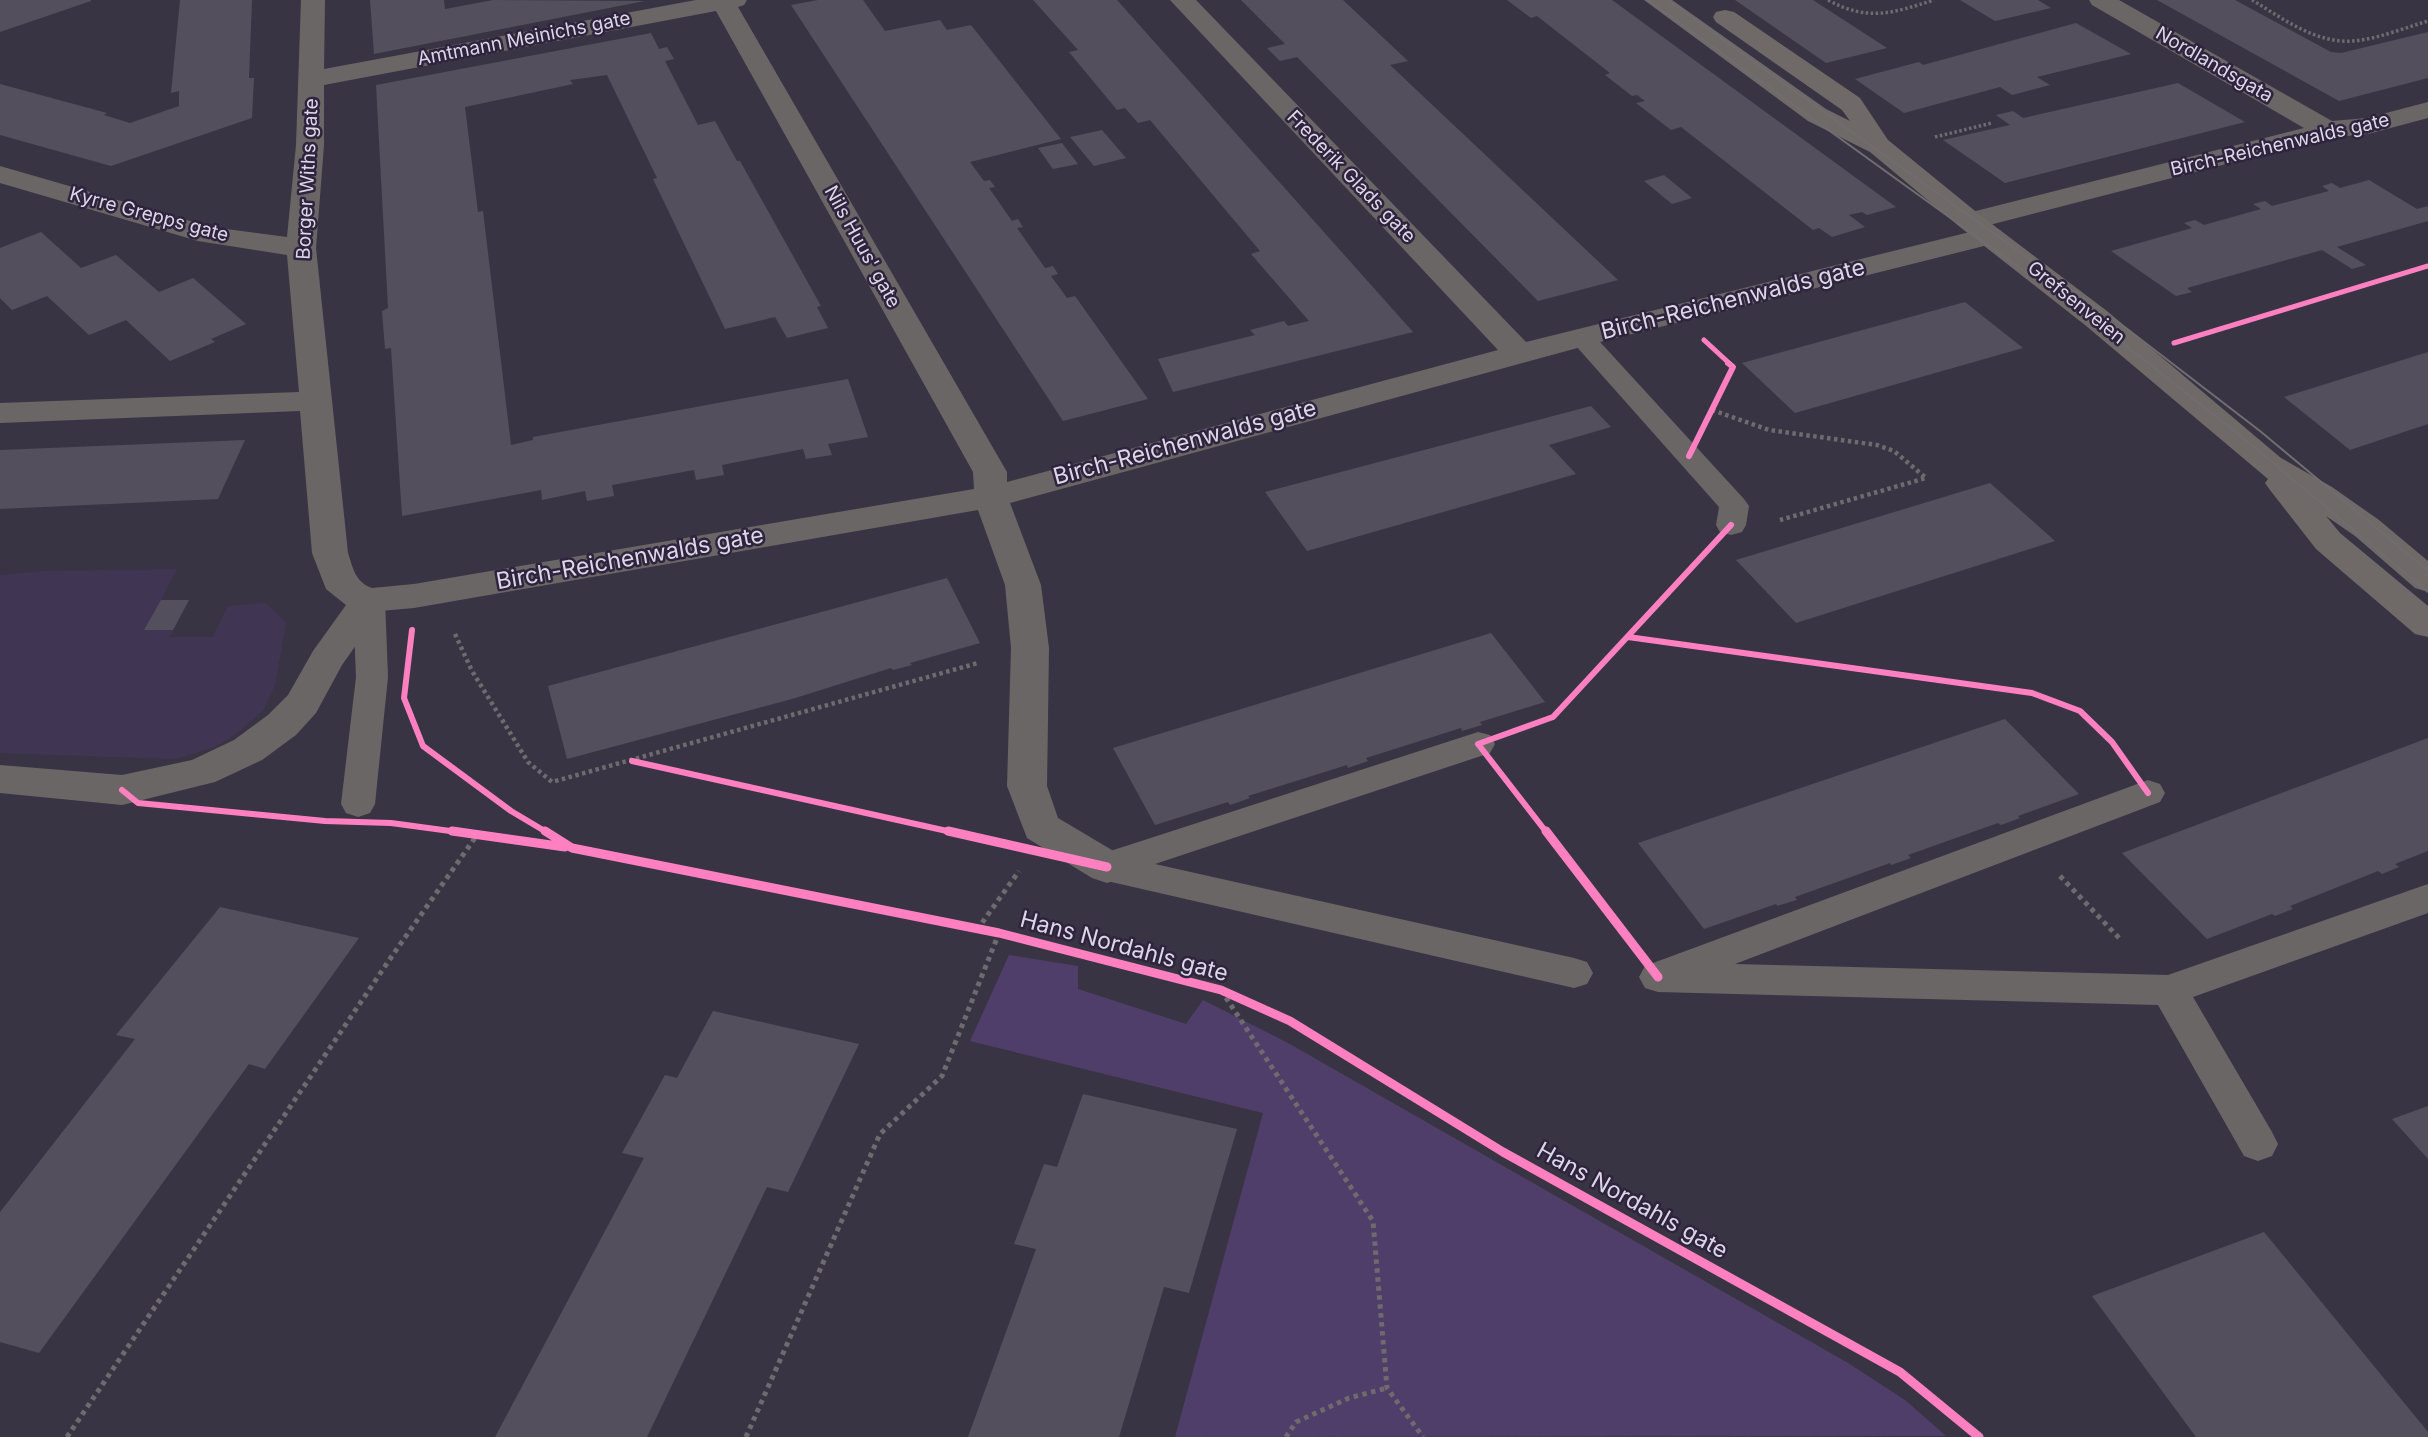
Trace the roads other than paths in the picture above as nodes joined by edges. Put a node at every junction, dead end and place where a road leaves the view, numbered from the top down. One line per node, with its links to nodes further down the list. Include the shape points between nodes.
1 (313, 0): 7 (street, Borger Withs gate)
2 (1182, 0): 15 (street, Frederik Glads gate)
3 (1656, 0): 10 (main road, Grefsenveien, via 1817,115)
4 (1701, 0): 10 (main road, Grefsenveien, via 1851,104)
5 (2101, 0): 9 (street, Nordlandsgata)
6 (727, 1): 7 (street, Amtmann Meinichs gate); 19 (street, Nils Huus' gate, via 990,472)
7 (313, 79): 13 (street, Borger Withs gate)
8 (2428, 110): 9 (street, Birch-Reichenwalds gate, via 2368,126)
9 (2326, 131): 12 (street, Birch-Reichenwalds gate)
10 (1880, 146): 12 (main road, Grefsenveien)
11 (0, 174): 13 (street, Kyrre Grepps gate, via 208,235)
12 (1980, 229): 14 (street, Birch-Reichenwalds gate); 18 (main road, Grefsenveien, via 2096,318)
13 (301, 248): 16 (street, Borger Withs gate)
14 (1581, 337): 15 (street, Birch-Reichenwalds gate); 20 (lane, via 1734,506)
15 (1519, 353): 19 (street, Birch-Reichenwalds gate)
16 (315, 400): 17 (street); 22 (street, Borger Withs gate, via 330,553 339,581)
17 (0, 413)
18 (2269, 465): 21 (main road, Grefsenveien, via 2367,528); 23 (main road, Grefsenveien, via 2329,541)
19 (991, 497): 22 (street, Birch-Reichenwalds gate); 28 (street, Nils Huus' gate, via 1023,585 1030,648 1027,786 1041,827)
20 (1731, 525)
21 (2428, 580)
22 (369, 600): 25 (street, via 326,660 302,704 248,750 201,772 122,790); 27 (lane, via 372,677)
23 (2428, 625)
24 (1478, 744): 28 (lane)
25 (0, 779)
26 (2148, 793): 31 (lane, via 1658,977)
27 (358, 804)
28 (1107, 867): 30 (lane)
29 (2428, 898): 31 (lane)
30 (1574, 973)
31 (2169, 990): 32 (lane)
32 (2258, 1144)

